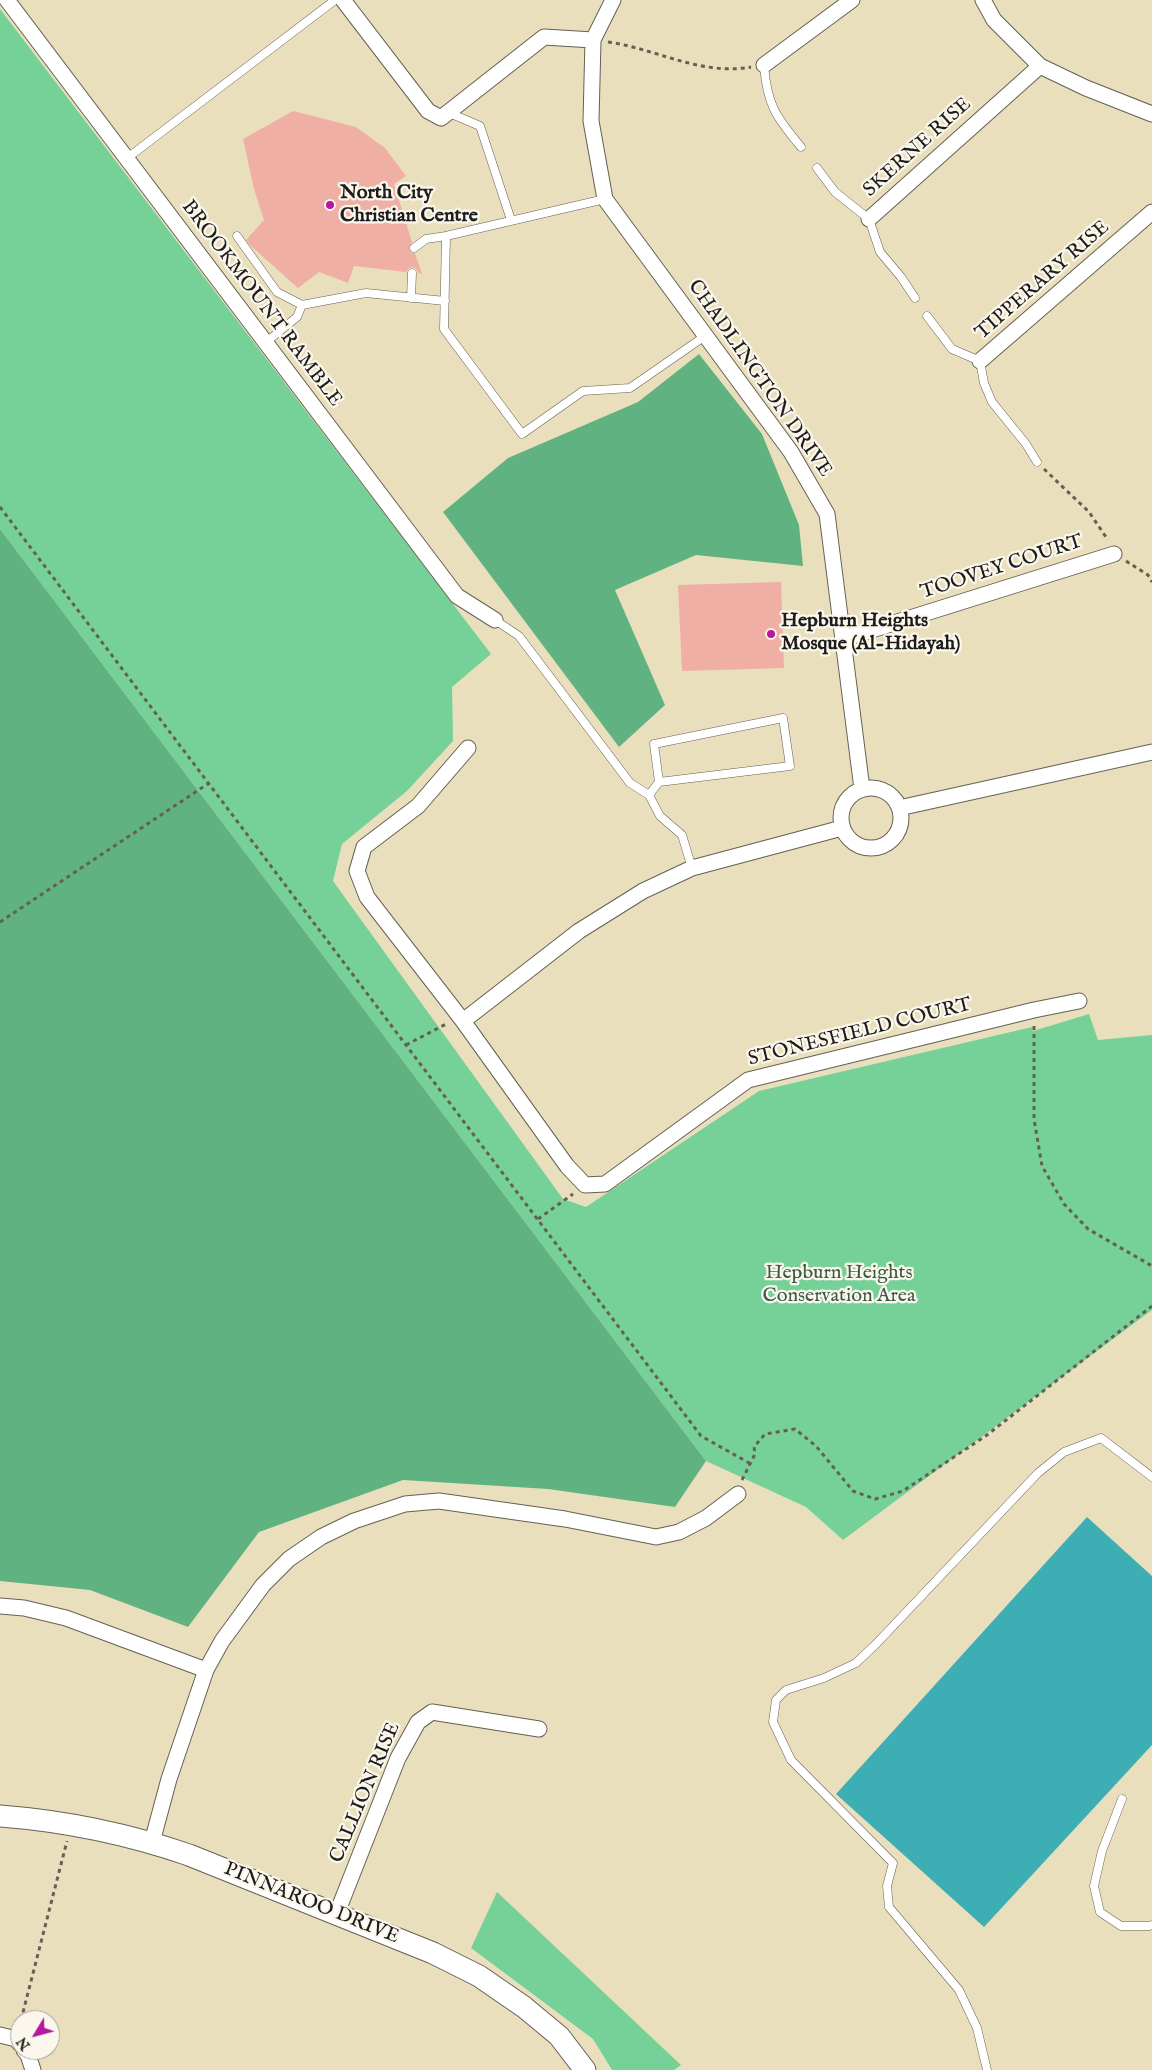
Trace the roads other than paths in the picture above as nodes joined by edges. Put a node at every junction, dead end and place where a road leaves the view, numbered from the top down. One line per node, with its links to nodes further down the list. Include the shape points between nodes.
1 (8, 0): 13 (street, BROOKMOUNT RAMBLE)
2 (335, 0): 13 (lane)
3 (343, 0): 10 (street, via 428,110 441,118)
4 (613, 0): 7 (street)
5 (852, 0): 8 (street)
6 (983, 0): 9 (street, via 994,20)
7 (593, 40): 10 (street, via 544,37); 15 (street, CHADLINGTON DRIVE, via 591,121)
8 (764, 65): 12 (lane, via 766,90 772,106)
9 (1040, 66): 11 (street); 17 (street, SKERNE RISE)
10 (447, 112): 18 (lane, via 480,126)
11 (1152, 114)
12 (801, 147)
13 (126, 159): 29 (street, BROOKMOUNT RAMBLE)
14 (817, 168): 17 (lane, via 835,192)
15 (605, 199): 18 (lane); 28 (street, CHADLINGTON DRIVE)
16 (1152, 212): 30 (street, TIPPERARY RISE)
17 (869, 218): 24 (lane, SKERNE RISE, via 880,252)
18 (511, 220): 20 (lane)
19 (237, 236): 26 (lane, via 277,292)
20 (446, 236): 21 (lane, via 426,239); 25 (lane)
21 (414, 248)
22 (412, 273): 23 (lane)
23 (411, 298): 25 (lane); 26 (lane, via 366,294)
24 (915, 298)
25 (445, 301): 28 (lane, via 444,328 522,434 583,391 630,388)
26 (302, 305): 29 (lane, via 297,317)
27 (927, 316): 30 (lane, via 952,349)
28 (705, 336): 34 (street, CHADLINGTON DRIVE, via 790,452 827,514)
29 (265, 343): 33 (street, BROOKMOUNT RAMBLE, via 457,596)
30 (980, 362): 31 (lane, TIPPERARY RISE, via 992,402)
31 (1037, 462)
32 (1114, 554): 34 (street, TOOVEY COURT)
33 (495, 620): 39 (lane, via 519,636 630,783)
34 (843, 639): 38 (street, CHADLINGTON DRIVE)
35 (468, 748): 44 (street, via 418,806 364,847 358,872 367,897)
36 (1152, 752): 40 (street)
37 (659, 782): 37 (lane, via 790,766 783,718 654,744); 39 (lane)
38 (862, 789): 40 (street, via 882,790); 41 (street, via 848,798 843,807 840,817)
39 (649, 795): 42 (lane, via 660,816 682,835)
40 (899, 808): 41 (street, via 899,829 886,844 864,847 855,843)
41 (842, 828): 42 (street)
42 (692, 868): 44 (street, via 642,891 579,931)
43 (1079, 1001): 44 (street, STONESFIELD COURT, via 748,1080 605,1184 585,1185 567,1166)
44 (463, 1021)
45 (1152, 1477): 56 (lane, via 1102,1438 1064,1452 1038,1474 856,1663 786,1690 776,1700 773,1722 791,1760 893,1863 886,1886 889,1907 959,1990 977,2028)
46 (738, 1494): 48 (street, via 706,1518 679,1532 656,1537 565,1519 439,1502 405,1504 380,1512 321,1537 288,1559 241,1613)
47 (0, 1606): 48 (street, via 66,1618)
48 (206, 1670): 52 (street, via 169,1779)
49 (539, 1728): 53 (street, CALLION RISE, via 432,1712 418,1722 398,1758)
50 (1122, 1799): 54 (lane, via 1102,1852 1094,1886 1100,1912 1121,1926)
51 (0, 1816): 52 (street, PINNAROO DRIVE, via 71,1824)
52 (152, 1842): 53 (street, PINNAROO DRIVE)
53 (338, 1914): 55 (street, PINNAROO DRIVE, via 433,1953 479,1976 559,2036)
54 (1152, 1925)
55 (585, 2070)
56 (986, 2070)

